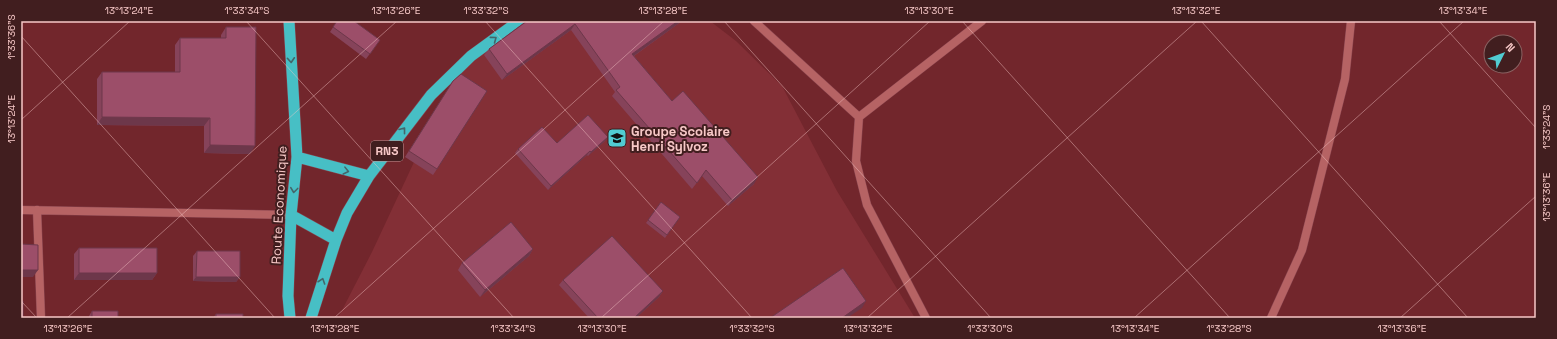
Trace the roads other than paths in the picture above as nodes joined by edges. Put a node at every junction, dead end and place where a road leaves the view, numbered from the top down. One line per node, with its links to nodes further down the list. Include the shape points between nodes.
1 (289, 21): 7 (highway, Route Economique, one-way to 7)
2 (519, 21): 8 (highway, RN3, one-way to 2, via 431,95 472,56)
3 (754, 21): 6 (street)
4 (982, 21): 6 (street)
5 (1351, 21): 17 (street, via 1345,79 1302,250)
6 (859, 117): 16 (street, via 856,161 867,206)
7 (297, 157): 8 (highway, one-way to 8); 11 (highway, Route Economique, one-way to 11)
8 (368, 176): 12 (highway, RN3)
9 (21, 210): 10 (street)
10 (37, 210): 11 (street); 13 (street)
11 (291, 215): 12 (highway); 14 (highway, Route Economique, via 288,296)
12 (336, 240): 15 (highway, RN3, one-way to 12)
13 (41, 318)
14 (290, 318)
15 (310, 318)
16 (926, 318)
17 (1271, 318)

